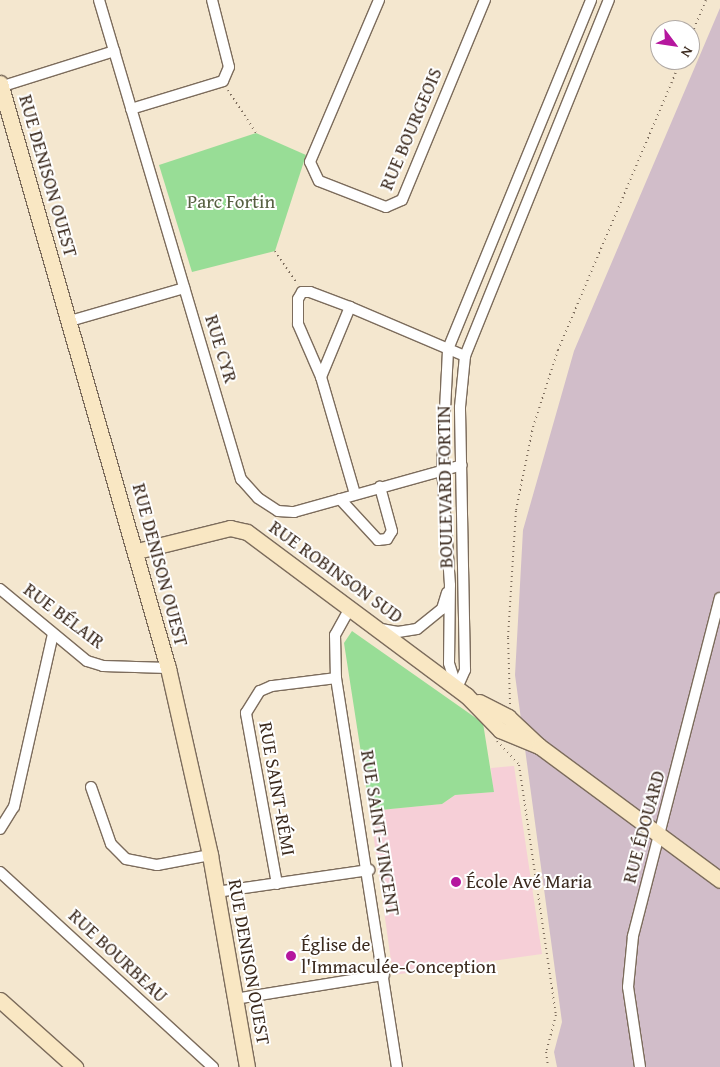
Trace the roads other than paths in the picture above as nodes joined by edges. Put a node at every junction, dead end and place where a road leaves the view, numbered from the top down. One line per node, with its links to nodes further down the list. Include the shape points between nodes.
1 (99, 0): 7 (street, RUE CYR)
2 (212, 0): 9 (street, via 229,67 223,81)
3 (379, 0): 4 (street, RUE BOURGEOIS, via 310,162 319,181 386,207 402,200)
4 (485, 0)
5 (591, 0): 10 (street, BOULEVARD FORTIN)
6 (609, 0): 11 (street, BOULEVARD FORTIN)
7 (114, 51): 8 (street); 9 (street, RUE CYR)
8 (0, 85): 14 (street, RUE DENISON OUEST)
9 (131, 110): 12 (street, RUE CYR)
10 (513, 184): 11 (street); 15 (street, BOULEVARD FORTIN)
11 (529, 191): 16 (street, BOULEVARD FORTIN)
12 (184, 288): 14 (street); 22 (street, RUE CYR, via 241,479 278,511 294,512)
13 (350, 307): 15 (street); 17 (street); 17 (street, via 302,292 298,324)
14 (70, 321): 23 (street, RUE DENISON OUEST)
15 (448, 349): 16 (street); 19 (street, BOULEVARD FORTIN)
16 (464, 356): 18 (street, BOULEVARD FORTIN, via 460,407)
17 (322, 377): 21 (street)
18 (462, 465): 19 (street, RUE CYR); 32 (street, BOULEVARD FORTIN, via 465,670)
19 (442, 469): 20 (street, RUE CYR); 24 (street, BOULEVARD FORTIN)
20 (380, 486): 21 (street, RUE CYR); 22 (street, via 392,531 387,539 378,540)
21 (355, 494): 22 (street, RUE CYR)
22 (340, 499)
23 (137, 551): 27 (street, RUE ROBINSON SUD, via 230,528 247,532); 30 (street, RUE DENISON OUEST)
24 (450, 585): 28 (street, BOULEVARD FORTIN, via 442,609 417,629 398,632); 32 (street, BOULEVARD FORTIN, via 449,663)
25 (0, 589): 29 (street, RUE BÉLAIR)
26 (720, 598): 35 (street, RUE ÉDOUARD)
27 (350, 608): 28 (street, RUE ROBINSON SUD); 31 (street, RUE SAINT-VINCENT, via 335,635)
28 (378, 628): 32 (street, RUE ROBINSON SUD)
29 (53, 634): 30 (street, RUE BÉLAIR, via 87,660 103,666); 34 (street, via 14,808)
30 (168, 668): 36 (street, RUE DENISON OUEST)
31 (336, 678): 37 (street, RUE SAINT-VINCENT); 40 (street, RUE SAINT-RÉMI, via 272,686 260,691 246,713)
32 (461, 692): 35 (street, RUE ROBINSON SUD, via 508,717 539,746)
33 (91, 787): 36 (street, via 111,844 126,859 157,865)
34 (0, 829)
35 (660, 836): 39 (street, RUE ROBINSON SUD); 49 (street, RUE ÉDOUARD, via 633,936 628,987)
36 (210, 855): 41 (street, RUE DENISON OUEST)
37 (369, 870): 40 (street); 42 (street, RUE SAINT-VINCENT)
38 (0, 872): 46 (street, RUE BOURBEAU)
39 (720, 880)
40 (277, 884): 41 (street)
41 (216, 892): 43 (street, RUE DENISON OUEST)
42 (384, 975): 43 (street); 48 (street, RUE SAINT-VINCENT)
43 (235, 999): 47 (street, RUE DENISON OUEST)
44 (0, 1000): 45 (street)
45 (75, 1067)
46 (213, 1067)
47 (246, 1067)
48 (397, 1067)
49 (640, 1067)

